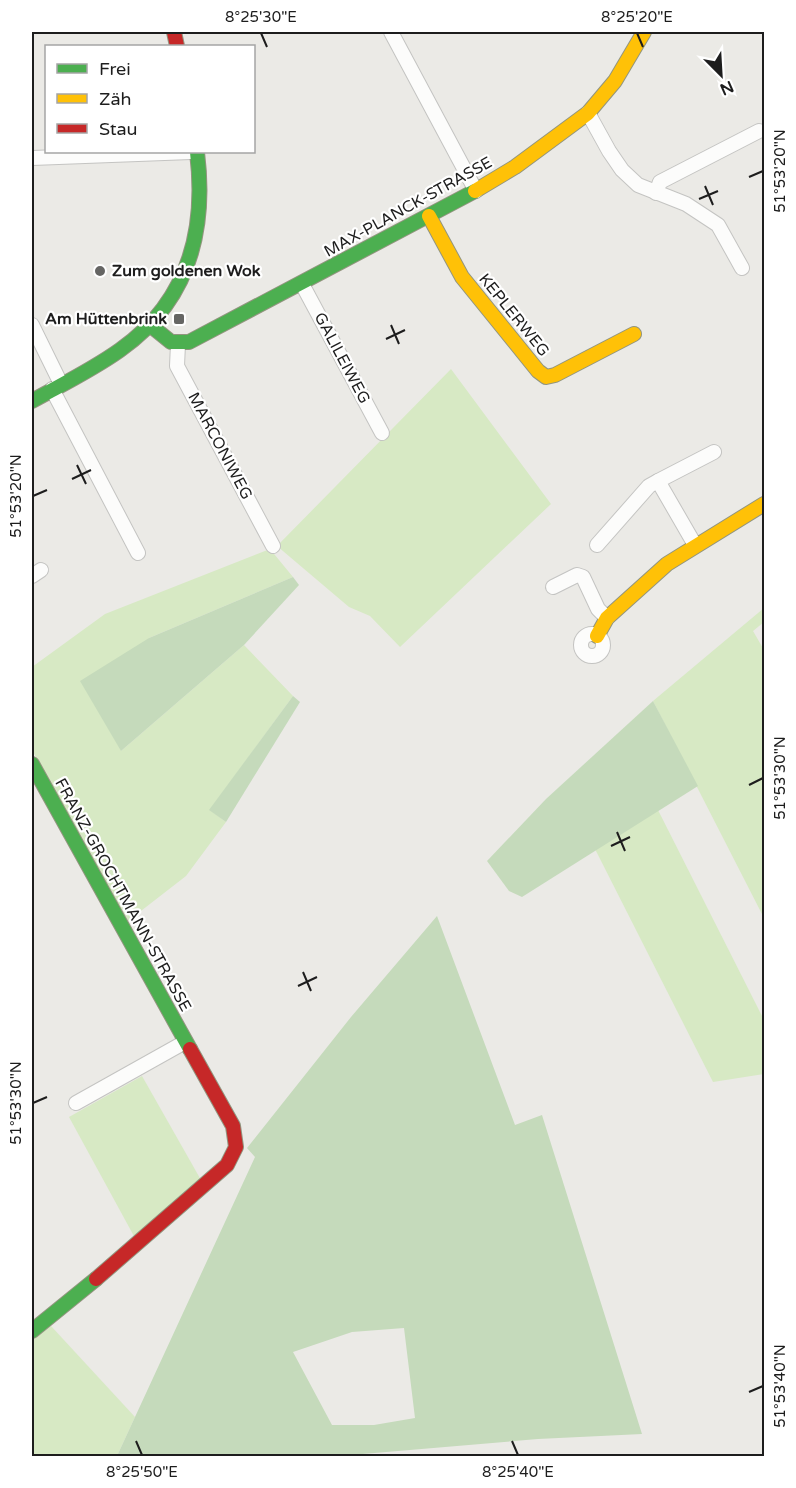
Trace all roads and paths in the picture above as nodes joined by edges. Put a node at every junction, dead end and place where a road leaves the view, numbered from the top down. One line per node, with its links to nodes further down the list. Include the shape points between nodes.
1 (391, 32): 9 (street)
2 (644, 32): 3 (street, MAX-PLANCK-STRASSE, via 615,81)
3 (588, 113): 9 (street, MAX-PLANCK-STRASSE, via 515,168); 10 (street, via 622,170 638,185)
4 (759, 130): 10 (street, via 660,182)
5 (126, 153): 7 (street)
6 (197, 153): 15 (street, via 202,198 191,258 164,309)
7 (61, 154): 8 (street)
8 (32, 159)
9 (476, 191): 11 (street, MAX-PLANCK-STRASSE)
10 (656, 193): 12 (street, via 686,204 718,225)
11 (429, 216): 13 (street, MAX-PLANCK-STRASSE); 16 (street, KEPLERWEG, via 462,277 546,377)
12 (742, 268)
13 (302, 284): 17 (street, MAX-PLANCK-STRASSE, via 198,338); 20 (street, GALILEIWEG)
14 (32, 325): 18 (street)
15 (150, 325): 17 (street, via 164,339); 18 (street, via 132,342)
16 (634, 334)
17 (178, 344): 26 (street, MARCONIWEG, via 177,366)
18 (57, 387): 19 (street); 27 (street)
19 (32, 401)
20 (382, 433)
21 (714, 452): 22 (street)
22 (658, 481): 24 (street); 25 (street)
23 (765, 504): 25 (street)
24 (597, 545)
25 (695, 545): 29 (street, via 667,564)
26 (273, 546)
27 (138, 553)
28 (553, 587): 29 (street, via 577,575 583,577 598,609)
29 (607, 618): 30 (street)
30 (597, 636)
31 (32, 764): 32 (street, FRANZ-GROCHTMANN-STRASSE)
32 (186, 1042): 33 (street); 34 (street, FRANZ-GROCHTMANN-STRASSE, via 232,1126 236,1137 232,1157 132,1249)
33 (76, 1103)
34 (32, 1331)

